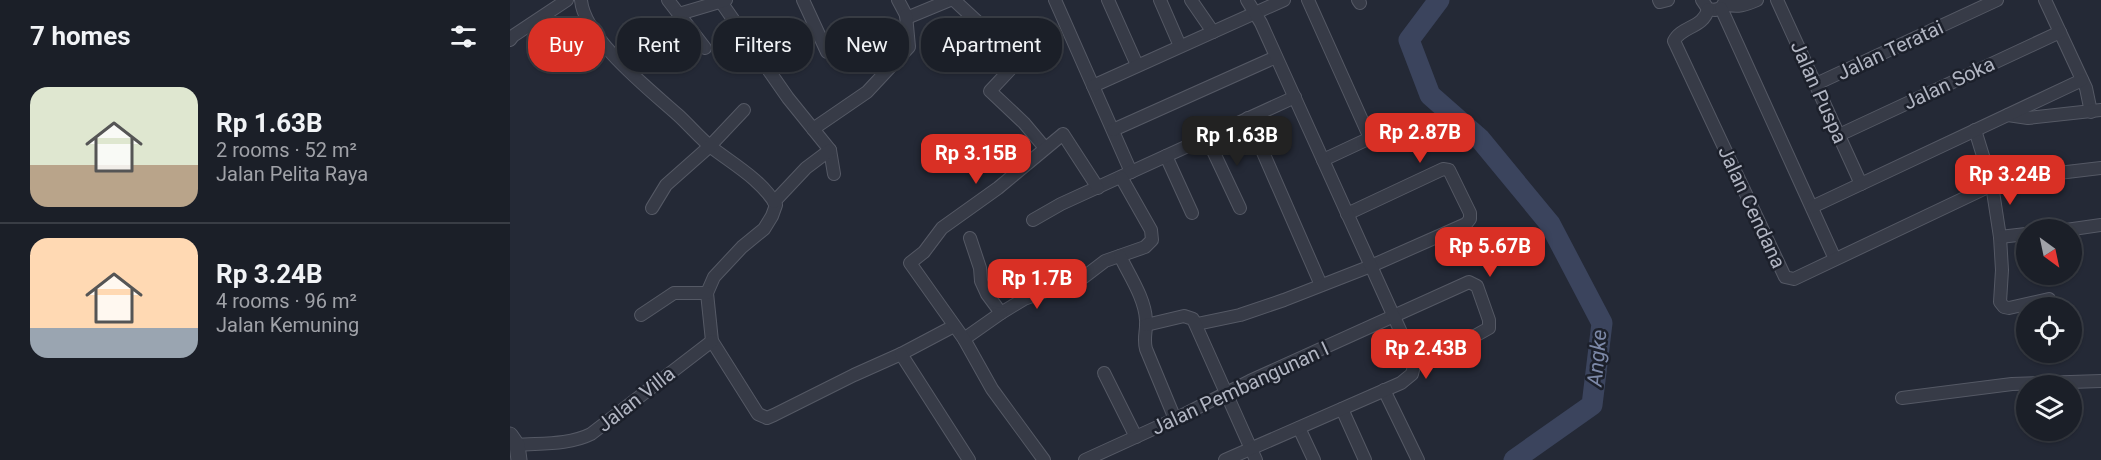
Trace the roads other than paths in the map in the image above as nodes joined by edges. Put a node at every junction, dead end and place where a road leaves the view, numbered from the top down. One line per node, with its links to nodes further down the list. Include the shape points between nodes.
1 (567, 0): 28 (street)
2 (581, 0): 49 (street, via 583,12 603,42)
3 (669, 0): 24 (street)
4 (803, 0): 31 (street)
5 (898, 0): 25 (street)
6 (950, 0): 25 (street, via 913,16)
7 (954, 0): 50 (street, via 1018,52 1020,60 990,91)
8 (1055, 0): 36 (street)
9 (1108, 0): 33 (street)
10 (1160, 0): 29 (street)
11 (1191, 0): 26 (street)
12 (1247, 0): 23 (street)
13 (1284, 0): 23 (street)
14 (1308, 0): 48 (street)
15 (1659, 0): 16 (street)
16 (1668, 0)
17 (1757, 0): 22 (street, via 1741,6)
18 (1777, 0): 35 (street, Jalan Puspa)
19 (1997, 0): 35 (street, Jalan Teratai)
20 (2045, 0): 27 (street)
21 (723, 1): 24 (street); 43 (street)
22 (1717, 4): 61 (street); 73 (street, Jalan Cendana, via 1703,21 1674,41 1782,273 1794,279)
23 (1255, 13): 26 (street); 32 (street)
24 (679, 14): 30 (street)
25 (906, 15): 43 (street, via 909,46 867,92)
26 (1213, 32): 29 (street)
27 (2060, 32): 34 (street); 46 (street, Jalan Soka)
28 (510, 40)
29 (1180, 46): 33 (street)
30 (705, 48)
31 (825, 48)
32 (1276, 57): 37 (street); 44 (street)
33 (1137, 65): 36 (street)
34 (2082, 80): 39 (street); 40 (street)
35 (1816, 84): 46 (street, Jalan Puspa)
36 (1093, 86): 44 (street)
37 (1295, 97): 41 (street); 53 (street)
38 (744, 110): 49 (street)
39 (2096, 111): 40 (street, via 2028,118)
40 (2008, 115): 45 (street)
41 (1248, 118): 47 (street); 75 (street)
42 (1398, 125): 48 (street)
43 (813, 129): 51 (street)
44 (1113, 130): 56 (street)
45 (1975, 130): 57 (street); 58 (street)
46 (1839, 135): 58 (street, Jalan Puspa)
47 (1207, 138): 52 (street); 63 (street)
48 (1370, 138): 53 (street)
49 (710, 146): 60 (street, via 750,177); 62 (street, via 666,185)
50 (1045, 148): 59 (street, via 1064,134); 83 (street, via 942,228 910,263)
51 (830, 150): 55 (street); 60 (street, via 806,168)
52 (1166, 156): 56 (street); 64 (street)
53 (1323, 160): 65 (street)
54 (2101, 168): 57 (street, Jalan Cendana)
55 (834, 174)
56 (1126, 175): 59 (street); 72 (street, via 1152,237 1145,247)
57 (1991, 183): 70 (street); 73 (street, Jalan Cendana)
58 (1861, 184): 61 (street)
59 (1098, 188): 66 (street)
60 (774, 202): 76 (street, via 776,210 764,229 714,277)
61 (1812, 207): 73 (street)
62 (652, 208)
63 (1240, 208)
64 (1192, 213)
65 (1347, 214): 74 (street); 74 (street, via 1443,169 1449,170 1470,213 1466,224)
66 (1033, 220)
67 (2101, 225): 68 (street)
68 (2082, 228)
69 (2016, 235): 70 (street)
70 (2000, 237): 77 (street, via 2000,302 2004,307)
71 (970, 238): 78 (street, via 981,281)
72 (1120, 256): 78 (street, via 1105,261 1084,277 1024,299); 82 (street, via 1139,297)
73 (1835, 260)
74 (1371, 266): 75 (street); 80 (street)
75 (1321, 285): 81 (street, via 1239,315)
76 (707, 293): 79 (street, via 674,293); 85 (street)
77 (2016, 306)
78 (1001, 313): 84 (street)
79 (641, 315)
80 (1394, 317): 86 (street, Jalan Pembangunan I, via 1474,283 1489,328); 90 (street, via 1412,358 1412,374); 91 (street, Jalan Pembangunan I)
81 (1197, 324): 82 (street, via 1184,316); 91 (street)
82 (1146, 325): 94 (street, via 1146,349)
83 (954, 326): 84 (street); 87 (street)
84 (963, 339): 100 (street, via 992,389)
85 (712, 341): 87 (street, via 758,414 767,418); 97 (street, Jalan Villa, via 591,434)
86 (1457, 346)
87 (901, 354): 99 (street)
88 (1104, 373): 96 (street)
89 (2101, 381): 92 (street, via 2012,384)
90 (1384, 390): 93 (street); 105 (street)
91 (1226, 393): 94 (street, Jalan Pembangunan I); 98 (street)
92 (1902, 398)
93 (1342, 409): 95 (street); 104 (street)
94 (1175, 419): 96 (street, Jalan Pembangunan I)
95 (1299, 428): 98 (street); 103 (street)
96 (1136, 437): 101 (street, Jalan Pembangunan I)
97 (515, 447)
98 (1254, 454): 102 (street)
99 (969, 460)
100 (1044, 460)
101 (1085, 460)
102 (1226, 460)
103 (1314, 460)
104 (1365, 460)
105 (1418, 460)

